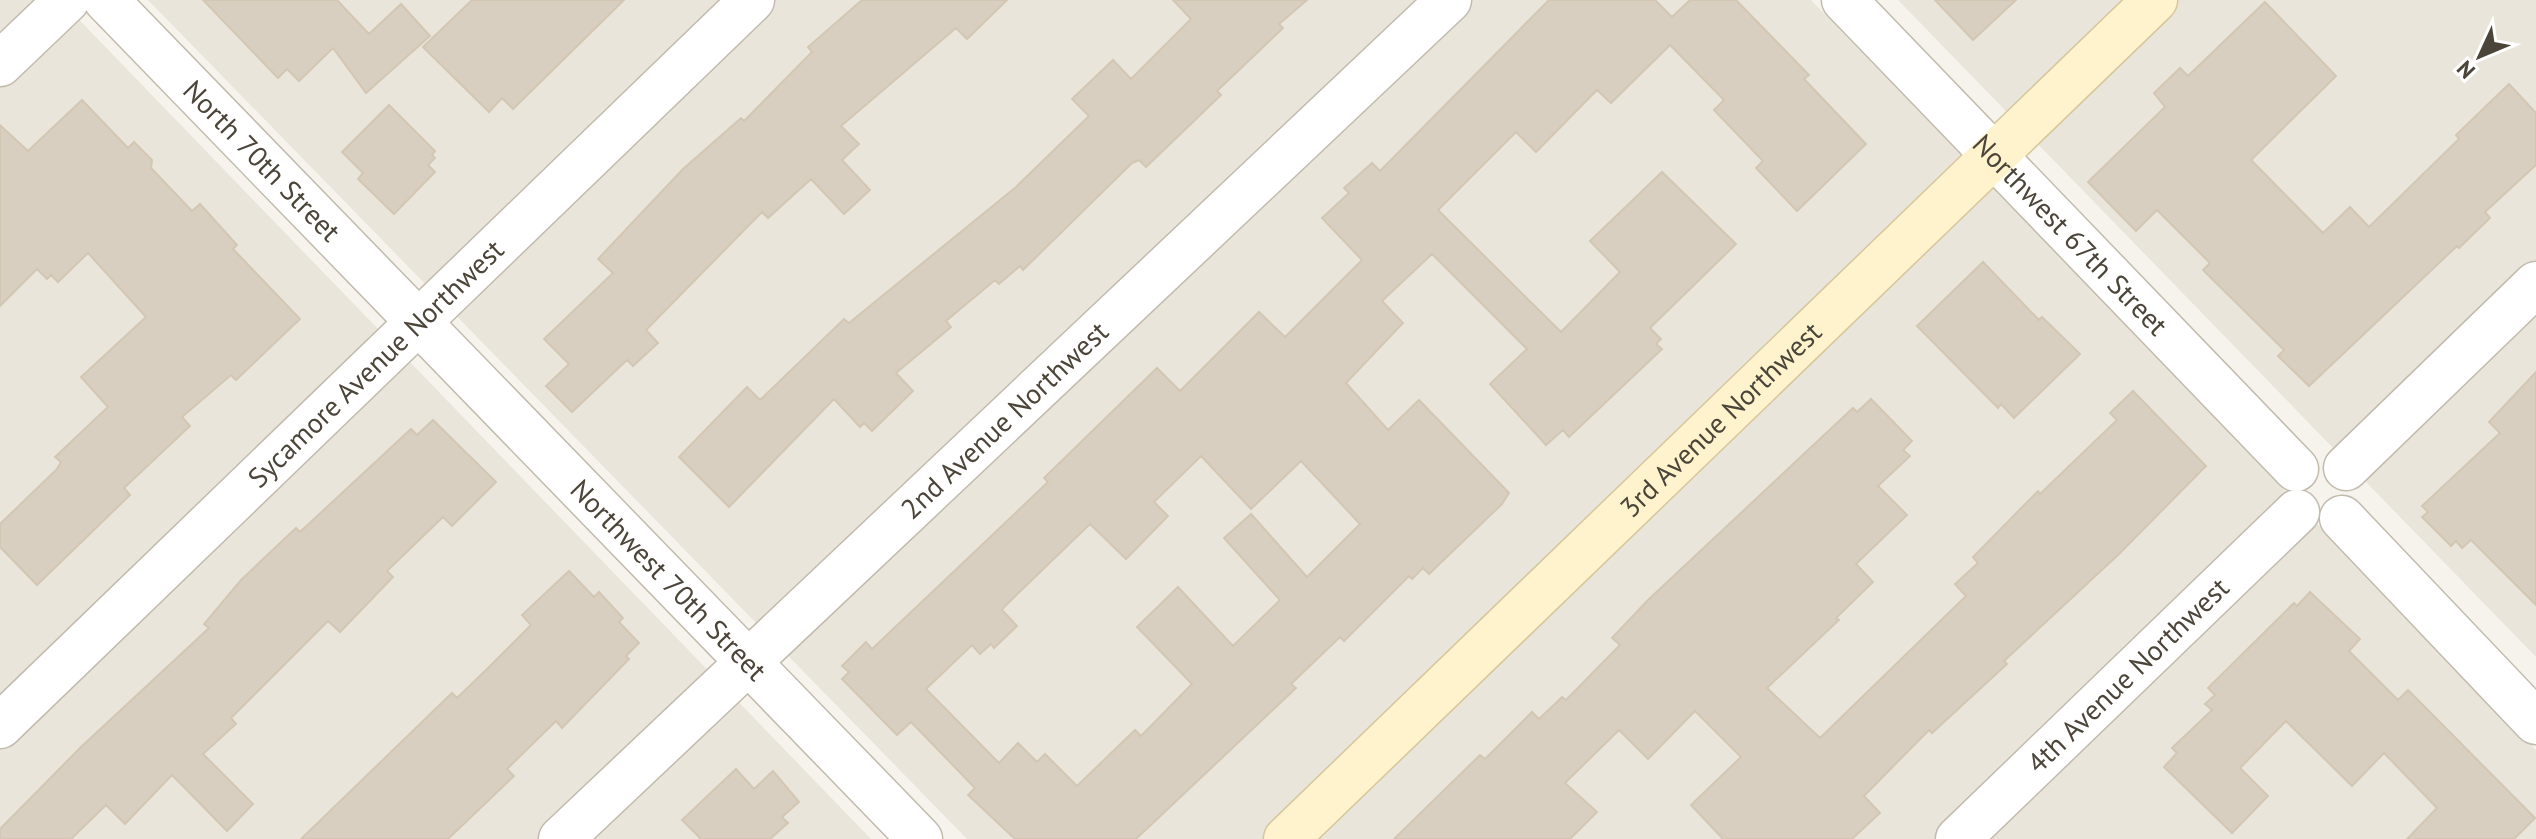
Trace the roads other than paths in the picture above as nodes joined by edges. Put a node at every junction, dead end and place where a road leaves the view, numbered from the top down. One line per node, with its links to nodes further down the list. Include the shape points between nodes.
1 (67, 0): 9 (street)
2 (74, 0): 3 (street)
3 (97, 0)
4 (106, 0): 12 (street, North 70th Street)
5 (752, 0): 12 (street, Sycamore Avenue Northwest)
6 (1449, 0): 17 (street, 2nd Avenue Northwest)
7 (1844, 0): 10 (street, Northwest 67th Street)
8 (2155, 0): 10 (street, 3rd Avenue Northwest)
9 (0, 64)
10 (1994, 155): 14 (street, Northwest 67th Street); 22 (street, 3rd Avenue Northwest)
11 (2536, 284): 13 (street)
12 (418, 320): 17 (street, Northwest 70th Street); 19 (street, Sycamore Avenue Northwest)
13 (2346, 468): 14 (street, via 2323,457); 16 (street, via 2355,497)
14 (2296, 469): 15 (street, via 2288,489)
15 (2297, 512): 16 (street, via 2320,524); 23 (street, 4th Avenue Northwest)
16 (2342, 518): 18 (street)
17 (746, 662): 20 (street, 2nd Avenue Northwest); 21 (street, Northwest 70th Street)
18 (2536, 722)
19 (0, 726)
20 (561, 839)
21 (920, 839)
22 (1286, 839)
23 (1958, 839)

